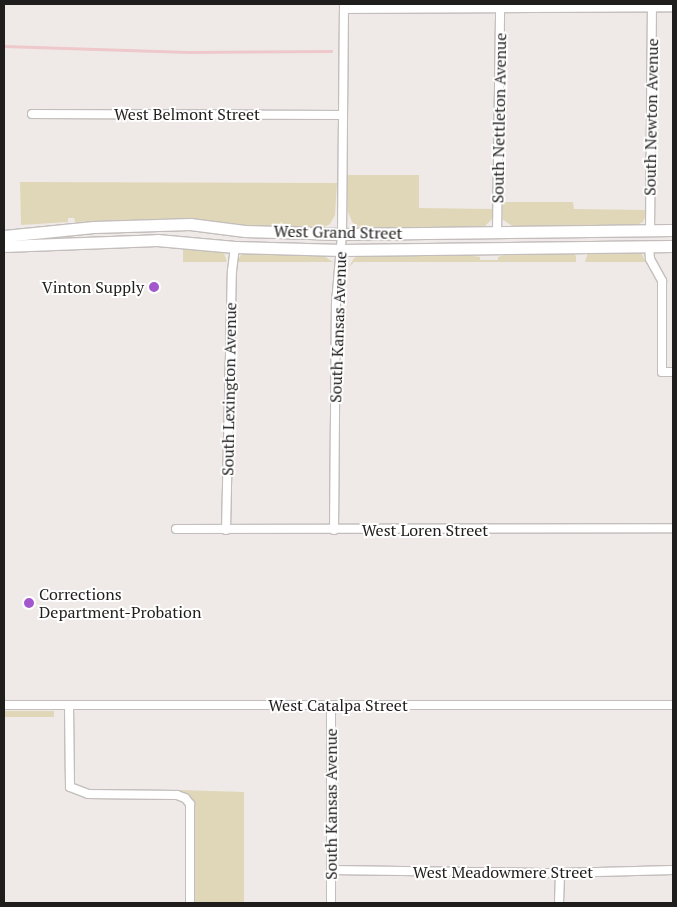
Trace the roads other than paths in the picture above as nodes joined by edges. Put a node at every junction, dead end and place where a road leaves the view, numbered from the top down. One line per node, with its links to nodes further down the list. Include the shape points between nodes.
1 (652, 5): 3 (street); 4 (street); 8 (street, South Newton Avenue)
2 (344, 6): 3 (street); 6 (street, South Kansas Avenue)
3 (500, 6): 9 (street, South Nettleton Avenue)
4 (673, 7)
5 (32, 114): 6 (street, West Belmont Street)
6 (342, 115): 10 (street, South Kansas Avenue)
7 (673, 230): 8 (main road, West Grand Street)
8 (650, 231): 9 (main road, West Grand Street)
9 (497, 232): 10 (main road, West Grand Street)
10 (342, 234): 11 (main road, West Grand Street, via 245,231 190,224 94,227); 16 (street, South Kansas Avenue)
11 (4, 236)
12 (4, 246): 14 (main road, West Grand Street, via 158,240)
13 (673, 246): 15 (main road, West Grand Street)
14 (235, 247): 16 (main road, West Grand Street); 20 (street, South Lexington Avenue)
15 (649, 247): 16 (main road, West Grand Street); 17 (street, via 650,259 662,280 662,372)
16 (342, 250): 21 (street, South Kansas Avenue, via 336,304)
17 (673, 372)
18 (673, 528): 21 (street, West Loren Street)
19 (176, 529): 20 (street, West Loren Street)
20 (226, 530): 21 (street, West Loren Street)
21 (334, 530)
22 (4, 705): 23 (street, West Catalpa Street)
23 (70, 705): 24 (street, West Catalpa Street); 29 (street, via 70,787 88,794 176,795 186,798 190,804)
24 (331, 705): 25 (street, West Catalpa Street); 26 (street, South Kansas Avenue)
25 (673, 705)
26 (332, 870): 28 (street, West Meadowmere Street); 30 (street, South Kansas Avenue)
27 (673, 870): 28 (street, West Meadowmere Street)
28 (560, 873): 31 (street)
29 (190, 903)
30 (331, 903)
31 (559, 903)

